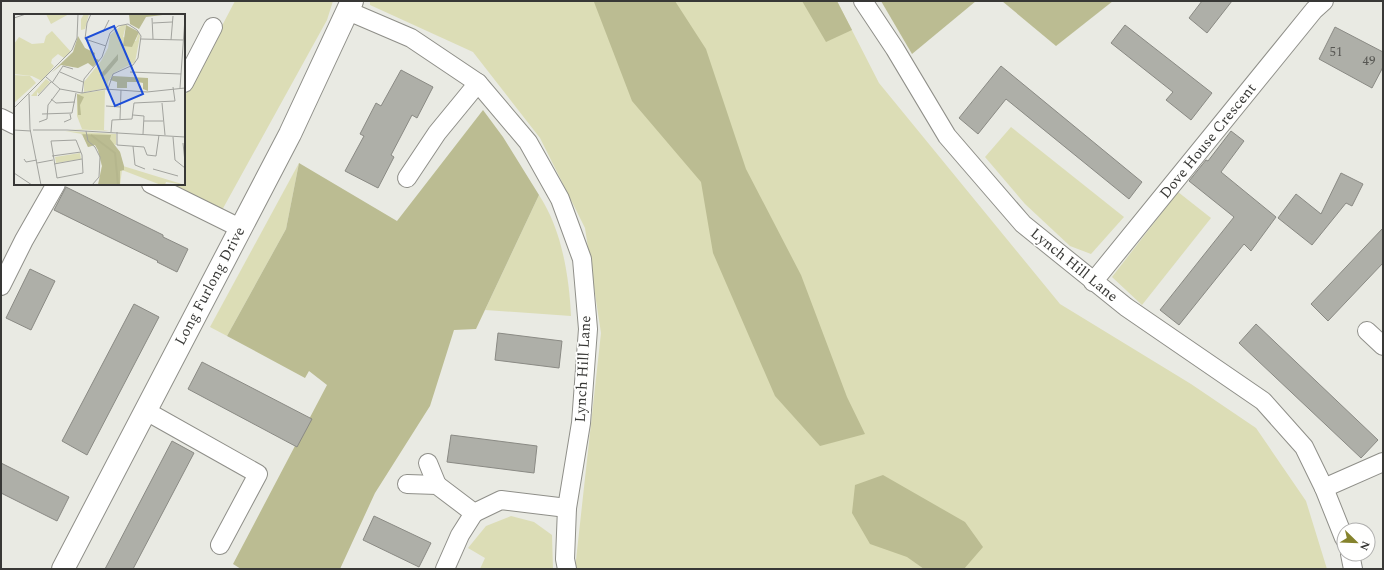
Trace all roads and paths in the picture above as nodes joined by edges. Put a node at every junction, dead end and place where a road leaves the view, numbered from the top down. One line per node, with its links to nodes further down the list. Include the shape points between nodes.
1 (864, 1): 13 (street, Lynch Hill Lane, via 947,136 1022,224)
2 (1324, 1): 13 (street, Dove House Crescent, via 1314,10)
3 (350, 6): 6 (street, Lynch Hill Lane, via 411,38); 12 (street, Long Furlong Drive, via 290,134)
4 (213, 27): 5 (street)
5 (185, 81)
6 (478, 83): 9 (street, via 437,132); 23 (street, Lynch Hill Lane, via 528,142 560,199 582,259 588,329 581,424)
7 (1, 118): 8 (street)
8 (14, 124)
9 (407, 178)
10 (55, 185): 14 (street)
11 (153, 185): 12 (street)
12 (240, 228): 17 (street, Long Furlong Drive)
13 (1093, 282): 22 (street, Lynch Hill Lane, via 1263,401 1304,447)
14 (1, 286)
15 (1367, 331): 16 (street)
16 (1383, 346)
17 (146, 411): 26 (street, via 258,474); 27 (street, Long Furlong Drive)
18 (1383, 462): 22 (street)
19 (428, 463): 21 (street)
20 (407, 484): 21 (street)
21 (437, 485): 24 (street)
22 (1324, 488): 25 (street, Lynch Hill Lane)
23 (567, 508): 24 (street, via 501,500); 29 (street, Lynch Hill Lane)
24 (474, 513): 28 (street, via 460,535)
25 (1338, 522)
26 (220, 545)
27 (63, 569)
28 (445, 569)
29 (567, 569)

